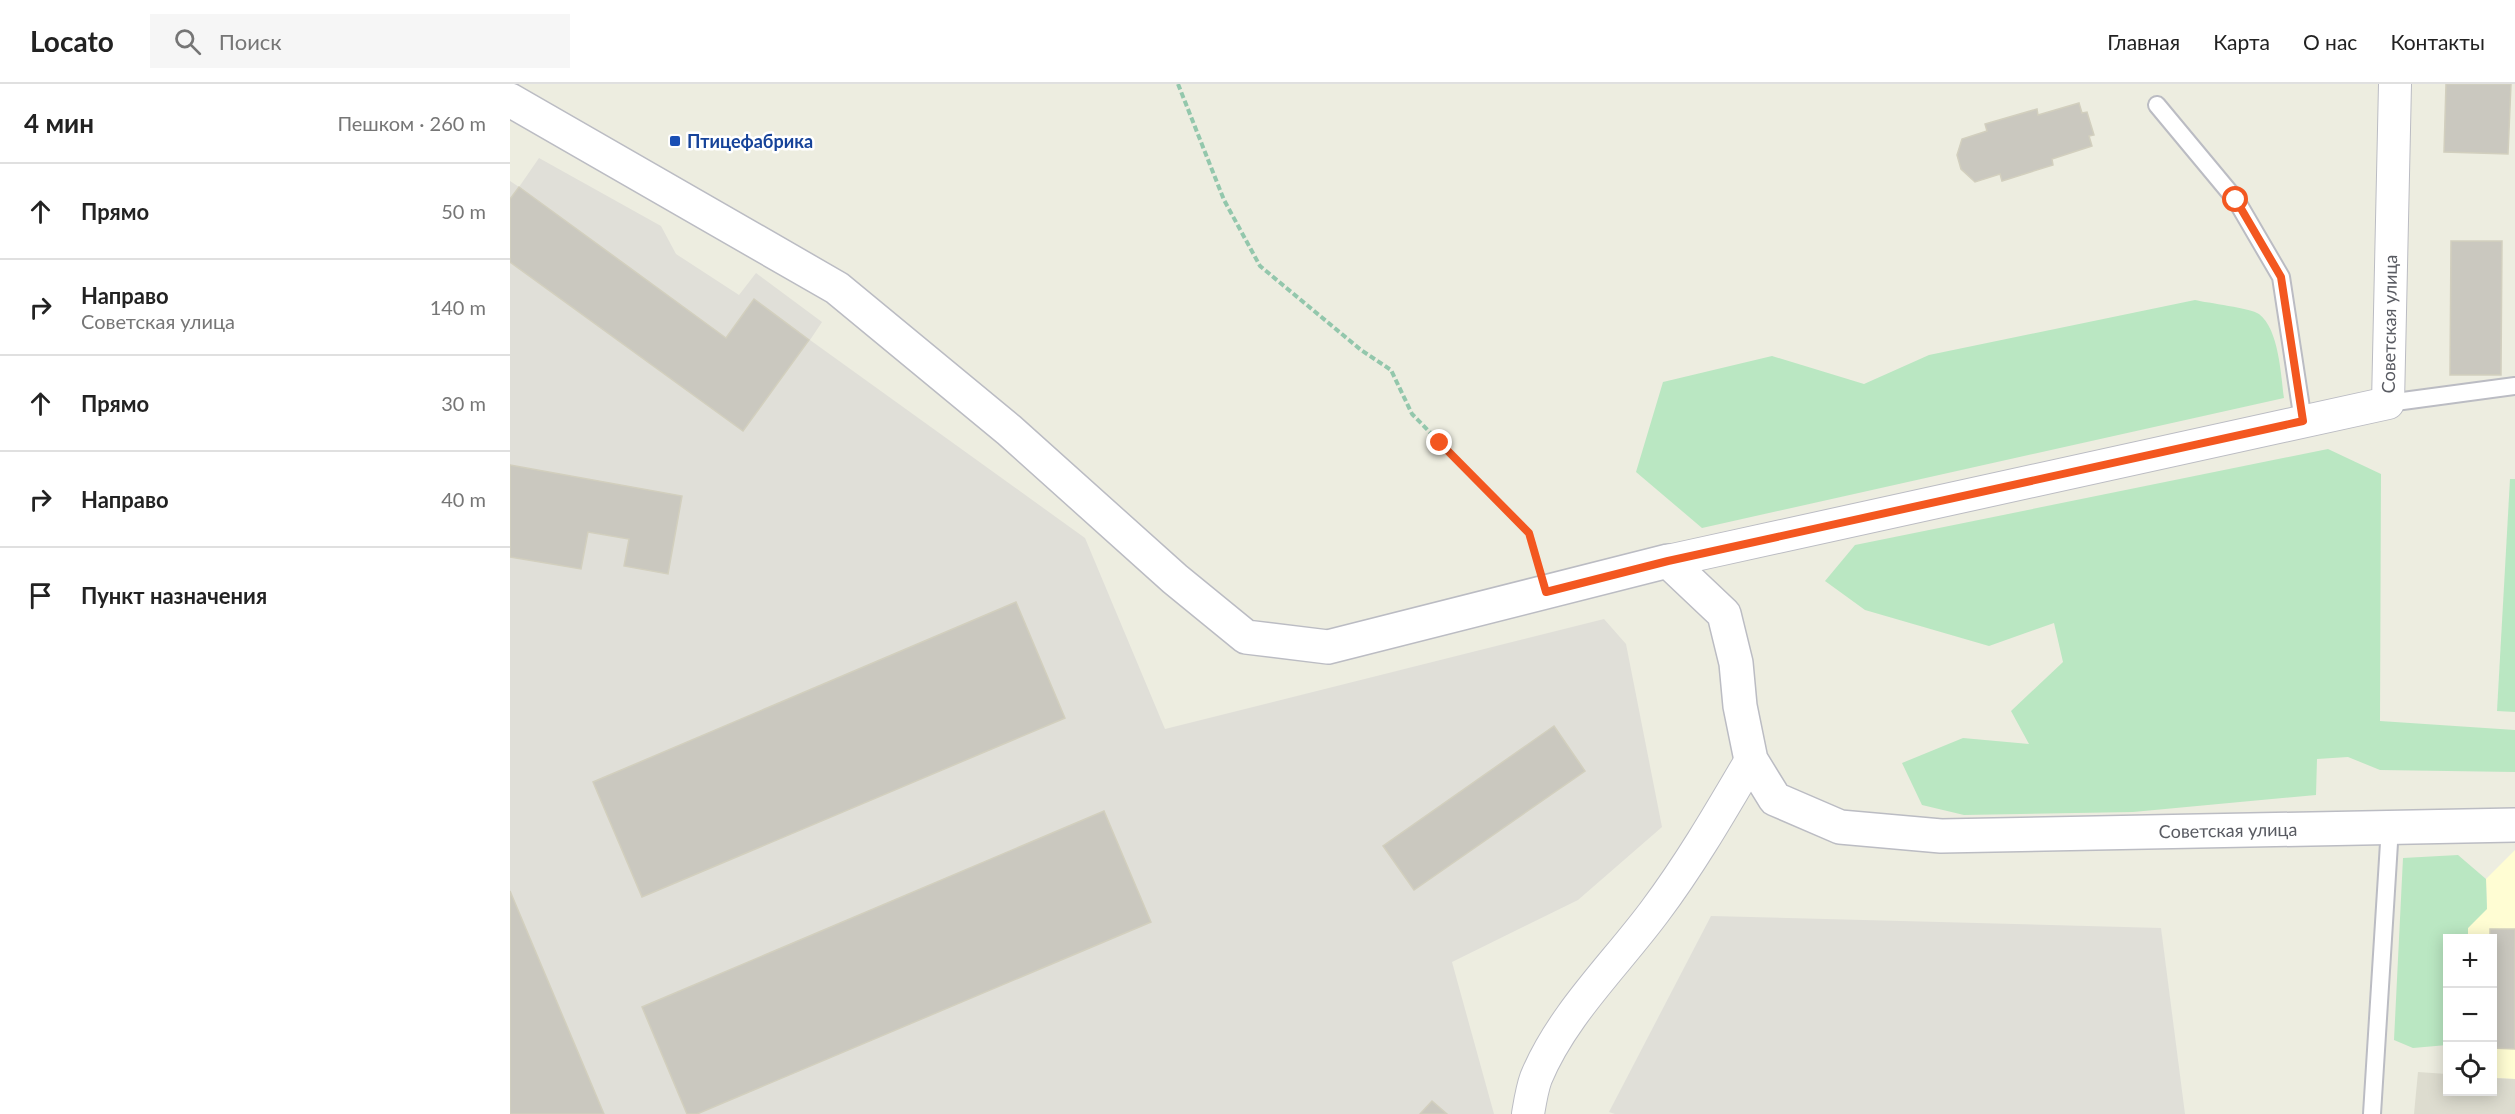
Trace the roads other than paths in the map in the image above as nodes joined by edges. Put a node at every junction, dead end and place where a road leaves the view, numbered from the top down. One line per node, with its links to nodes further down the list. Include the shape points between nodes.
1 (2395, 84): 5 (street, Советская улица)
2 (510, 100): 7 (street, via 837,288 1009,430 1175,579 1246,637 1328,647)
3 (2157, 105): 6 (lane, via 2236,200 2281,277)
4 (2515, 386): 5 (lane)
5 (2388, 403): 6 (street, Советская улица)
6 (2303, 421): 7 (street, Советская улица)
7 (1668, 561): 8 (street, Советская улица, via 1724,614)
8 (1751, 760): 10 (street, Советская улица, via 1775,800 1840,827 1941,836); 11 (street, via 1700,846 1655,911 1557,1039 1536,1079)
9 (2515, 825): 10 (street, Советская улица)
10 (2390, 827): 12 (lane)
11 (1528, 1114)
12 (2372, 1114)

